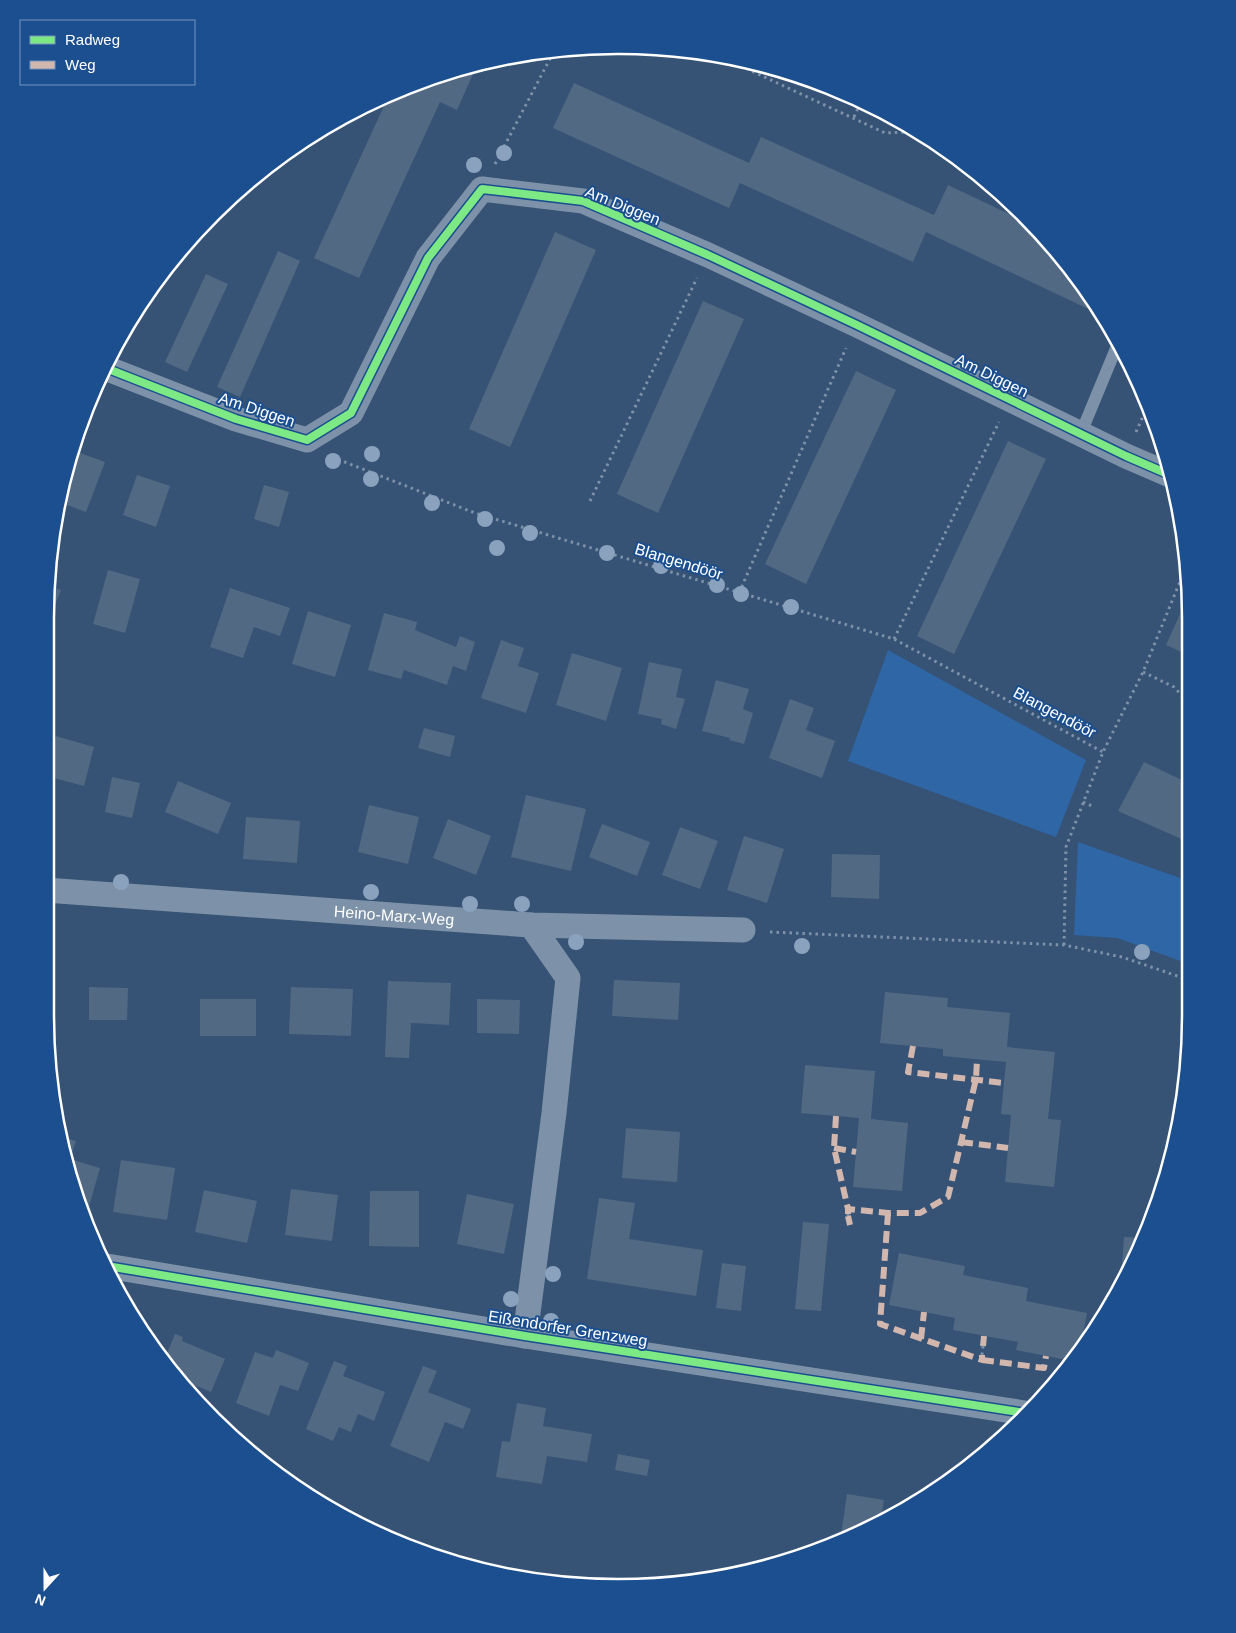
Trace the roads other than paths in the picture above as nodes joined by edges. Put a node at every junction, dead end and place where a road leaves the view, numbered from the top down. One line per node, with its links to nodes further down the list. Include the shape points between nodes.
1 (1115, 351): 3 (lane)
2 (111, 370): 3 (street, Am Diggen, via 236,419 307,440 351,413 428,258 482,189 583,201 708,255)
3 (1081, 433): 4 (street, Am Diggen)
4 (1163, 472)
5 (54, 891): 6 (street, Heino-Marx-Weg)
6 (531, 925): 7 (street, Heino-Marx-Weg); 9 (street, Eißendorfer Grenzweg, via 568,978)
7 (743, 930)
8 (113, 1267): 9 (street, Eißendorfer Grenzweg)
9 (525, 1336): 10 (street, Eißendorfer Grenzweg)
10 (1019, 1412)

